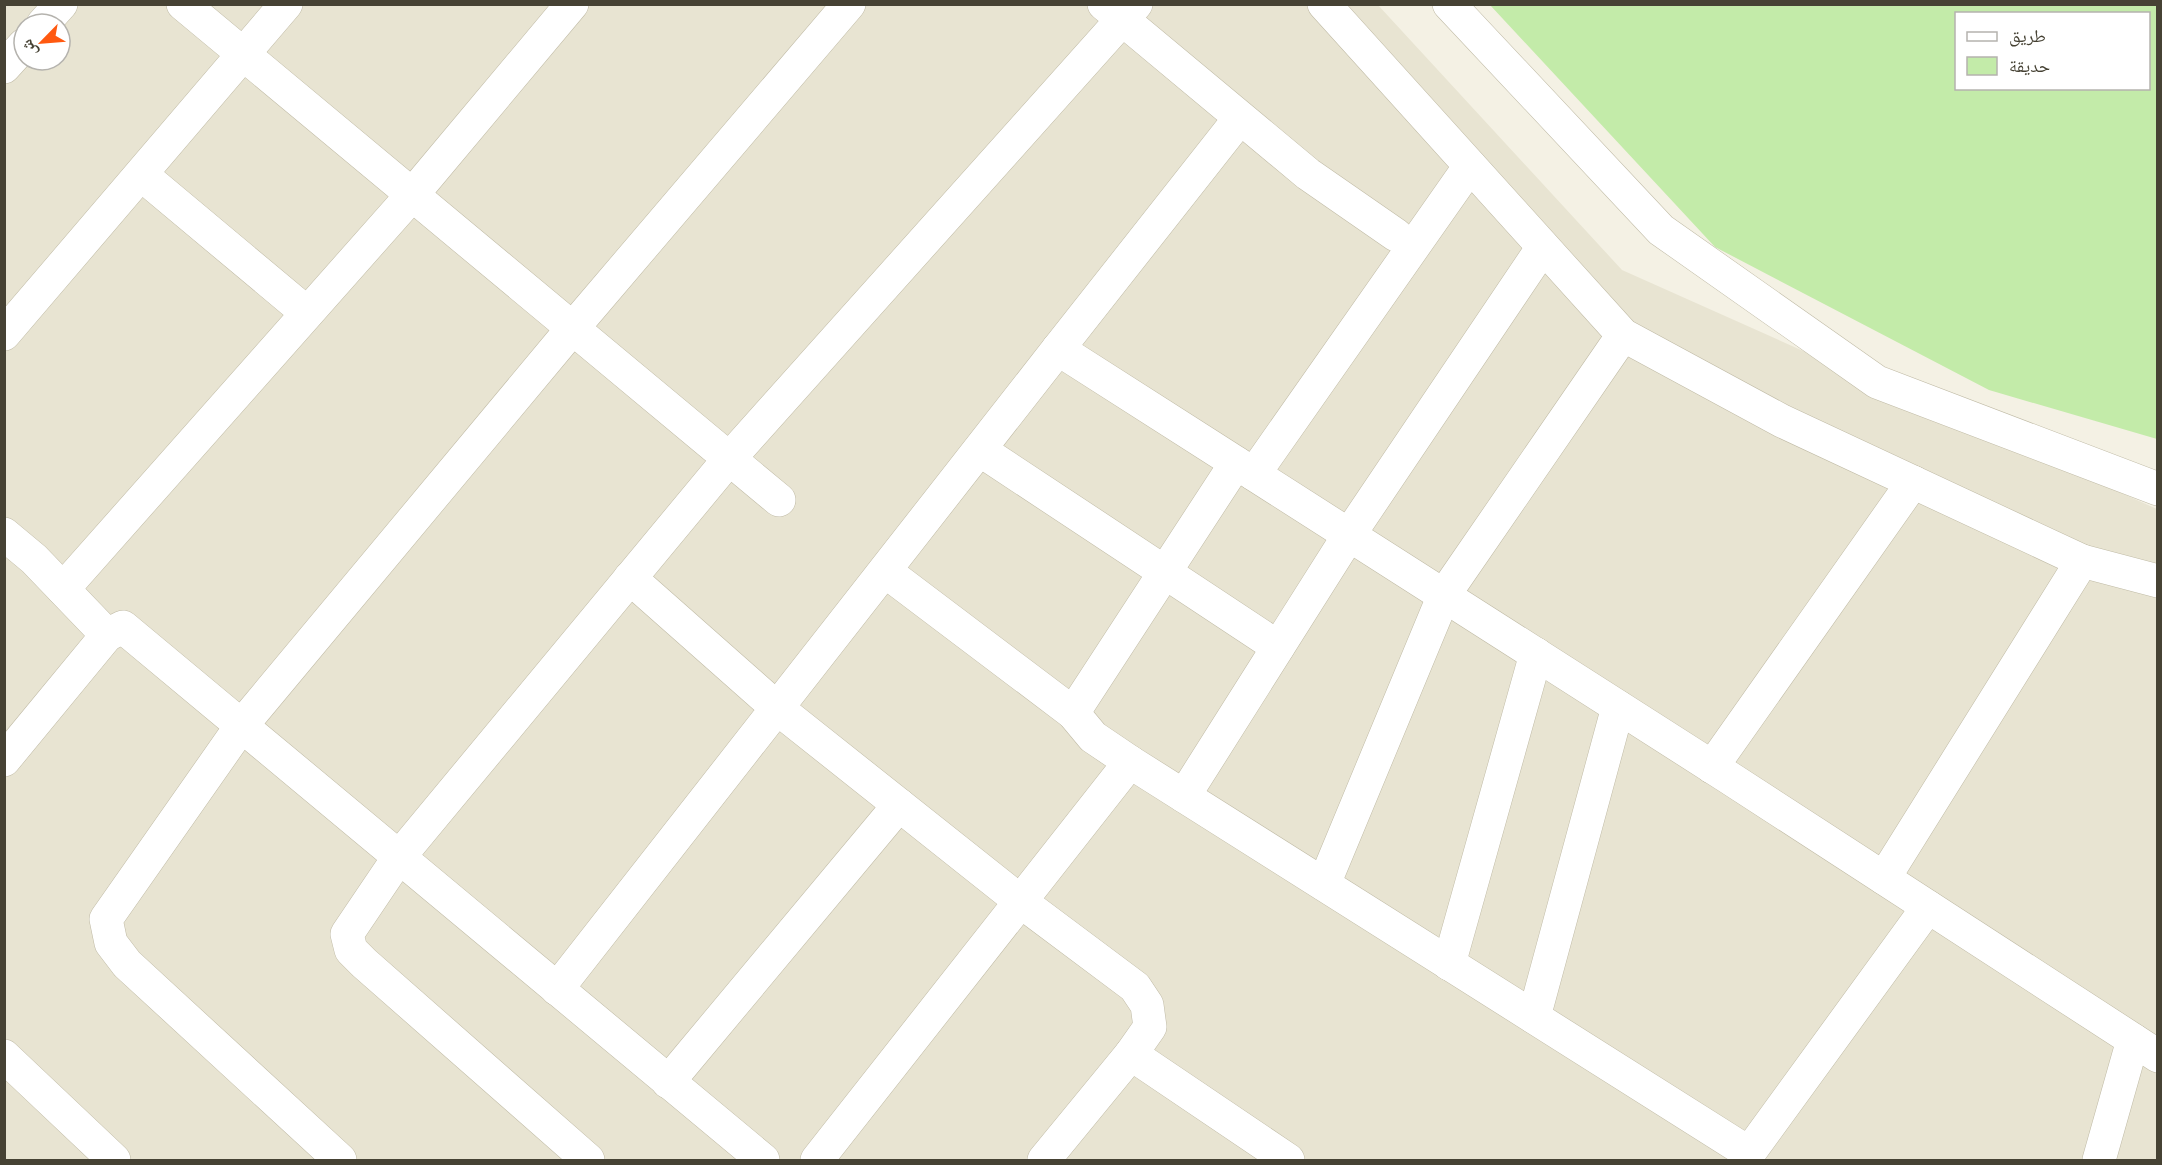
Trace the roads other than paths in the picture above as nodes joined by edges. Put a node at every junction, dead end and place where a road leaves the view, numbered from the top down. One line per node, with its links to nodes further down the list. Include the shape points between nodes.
1 (183, 4): 8 (street)
2 (286, 4): 8 (street)
3 (572, 4): 12 (street)
4 (849, 4): 17 (street)
5 (1324, 4): 10 (street)
6 (1449, 4): 24 (street, via 1661,230 1877,382)
7 (1121, 10): 9 (street); 21 (street)
8 (243, 55): 11 (street); 12 (street)
9 (1240, 117): 13 (street, via 1308,174); 19 (street)
10 (1470, 166): 14 (street); 22 (street)
11 (142, 174): 15 (street); 16 (street)
12 (412, 195): 15 (street); 17 (street)
13 (1396, 235)
14 (1543, 247): 18 (street); 27 (street)
15 (307, 313): 33 (street)
16 (6, 328)
17 (572, 329): 21 (street); 41 (street)
18 (1623, 335): 23 (street, via 1782,421); 34 (street)
19 (1058, 350): 20 (street); 22 (street)
20 (980, 450): 29 (street); 30 (street)
21 (729, 459): 25 (street); 31 (street)
22 (1245, 469): 27 (street); 30 (street)
23 (1913, 482): 28 (street); 44 (street)
24 (2157, 489)
25 (779, 500)
26 (4, 534): 33 (street)
27 (1349, 535): 34 (street); 36 (street)
28 (2082, 561): 32 (street); 48 (street)
29 (885, 571): 39 (street); 40 (street)
30 (1165, 572): 36 (street); 40 (street)
31 (630, 578): 39 (street); 47 (street)
32 (2157, 581)
33 (63, 589): 35 (street)
34 (1444, 595): 37 (street); 49 (street)
35 (107, 635): 41 (street, via 123,627); 42 (street)
36 (1278, 647): 45 (street)
37 (1536, 654): 38 (street); 52 (street)
38 (1618, 707): 44 (street); 54 (street)
39 (777, 708): 46 (street); 53 (street)
40 (1073, 713): 43 (street, via 1093,737)
41 (242, 725): 47 (street); 61 (street, via 106,919 111,943 127,964)
42 (4, 760)
43 (1130, 762): 45 (street); 50 (street)
44 (1712, 766): 48 (street)
45 (1184, 796): 49 (street)
46 (899, 805): 50 (street); 58 (street)
47 (399, 857): 53 (street); 62 (street, via 347,934 351,950)
48 (1884, 878): 51 (street)
49 (1324, 884): 52 (street)
50 (1020, 901): 56 (street, via 1135,987 1147,1005 1150,1027); 64 (street)
51 (1928, 907): 54 (street, via 1749,1153); 55 (street)
52 (1449, 964): 54 (street)
53 (557, 989): 58 (street)
54 (1534, 1017)
55 (2145, 1048): 66 (street)
56 (1131, 1054): 59 (street); 65 (street)
57 (4, 1056): 60 (street)
58 (668, 1082): 63 (street)
59 (1052, 1158)
60 (114, 1161)
61 (340, 1161)
62 (588, 1161)
63 (763, 1161)
64 (817, 1161)
65 (1288, 1161)
66 (2099, 1161)

